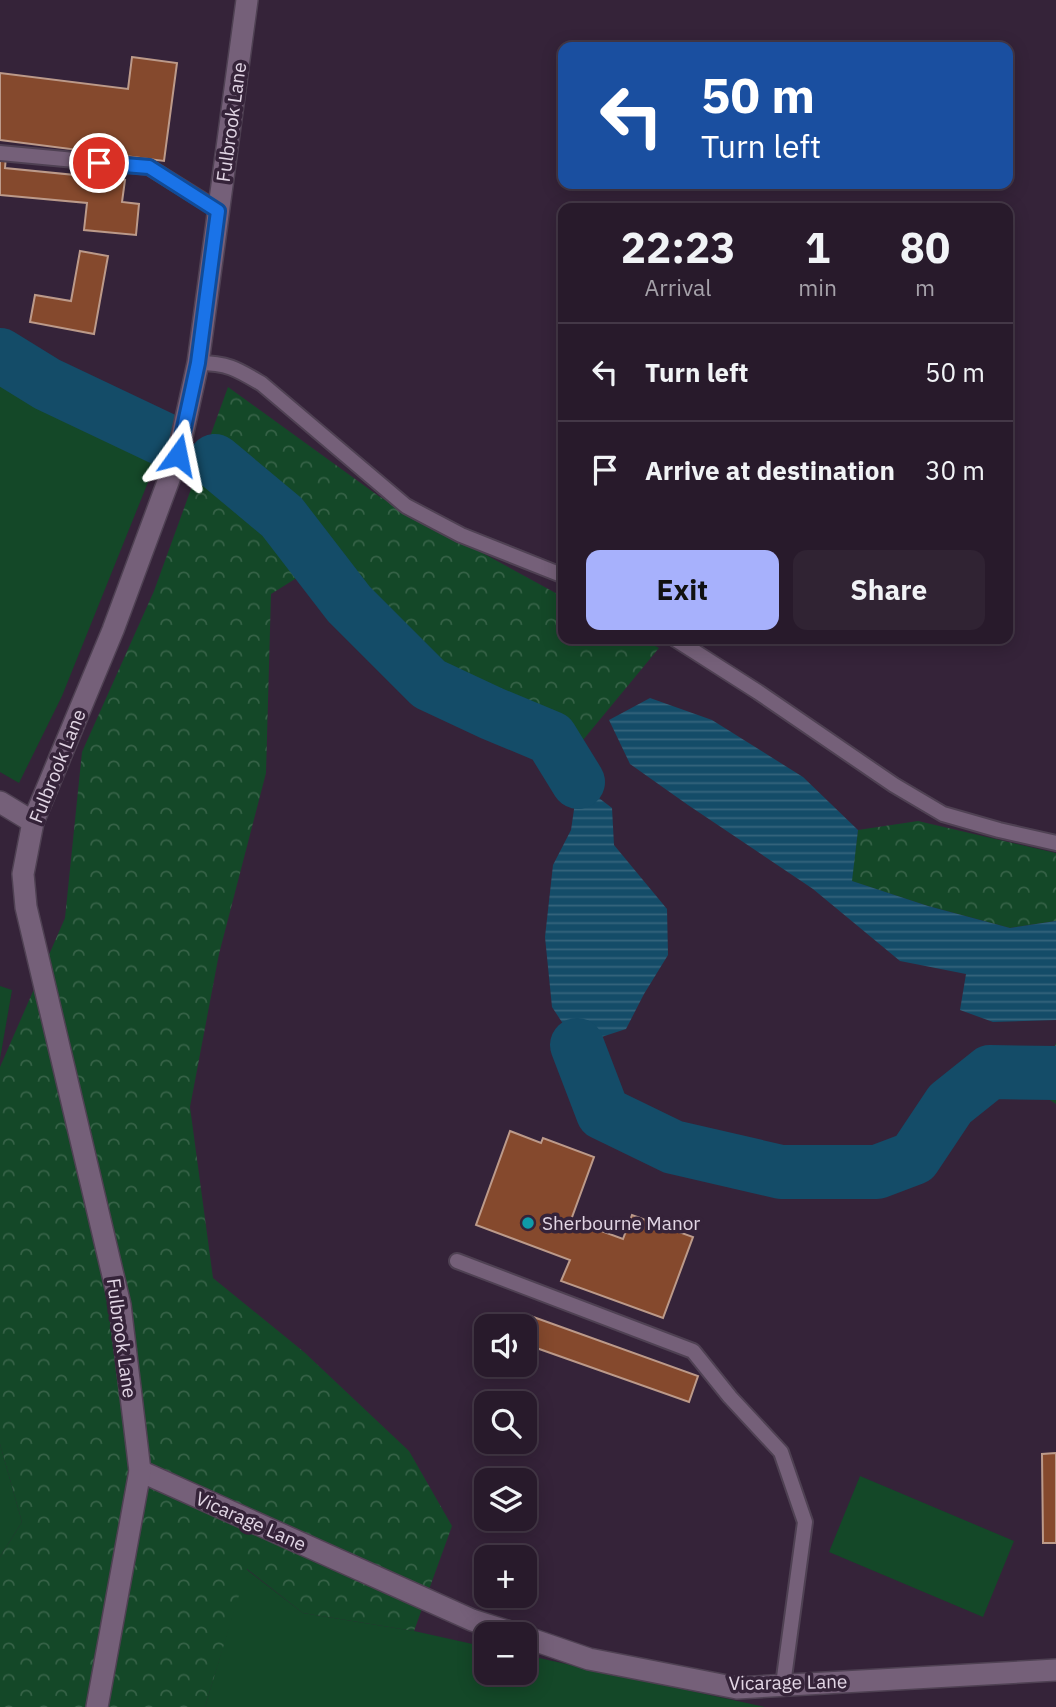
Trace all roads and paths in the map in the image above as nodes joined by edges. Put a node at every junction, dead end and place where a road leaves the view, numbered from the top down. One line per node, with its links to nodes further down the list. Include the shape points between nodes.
1 (247, 0): 3 (street, Fulbrook Lane)
2 (0, 153): 3 (lane, via 149,167)
3 (218, 211): 4 (street, Fulbrook Lane)
4 (198, 363): 5 (lane, via 236,368 262,384 423,516); 8 (street, Fulbrook Lane, via 178,455 113,630)
5 (558, 574)
6 (683, 644): 9 (lane, via 943,814)
7 (0, 802): 8 (street)
8 (33, 822): 11 (street, Fulbrook Lane, via 23,874 26,907 120,1305)
9 (1056, 843)
10 (457, 1261): 15 (lane, via 693,1351 781,1452 805,1522)
11 (140, 1471): 12 (street, Vicarage Lane); 16 (street, Fulbrook Lane)
12 (478, 1622)
13 (537, 1641): 15 (street, Vicarage Lane, via 589,1658 737,1688)
14 (1056, 1670): 15 (street, Vicarage Lane)
15 (783, 1685)
16 (97, 1707)

